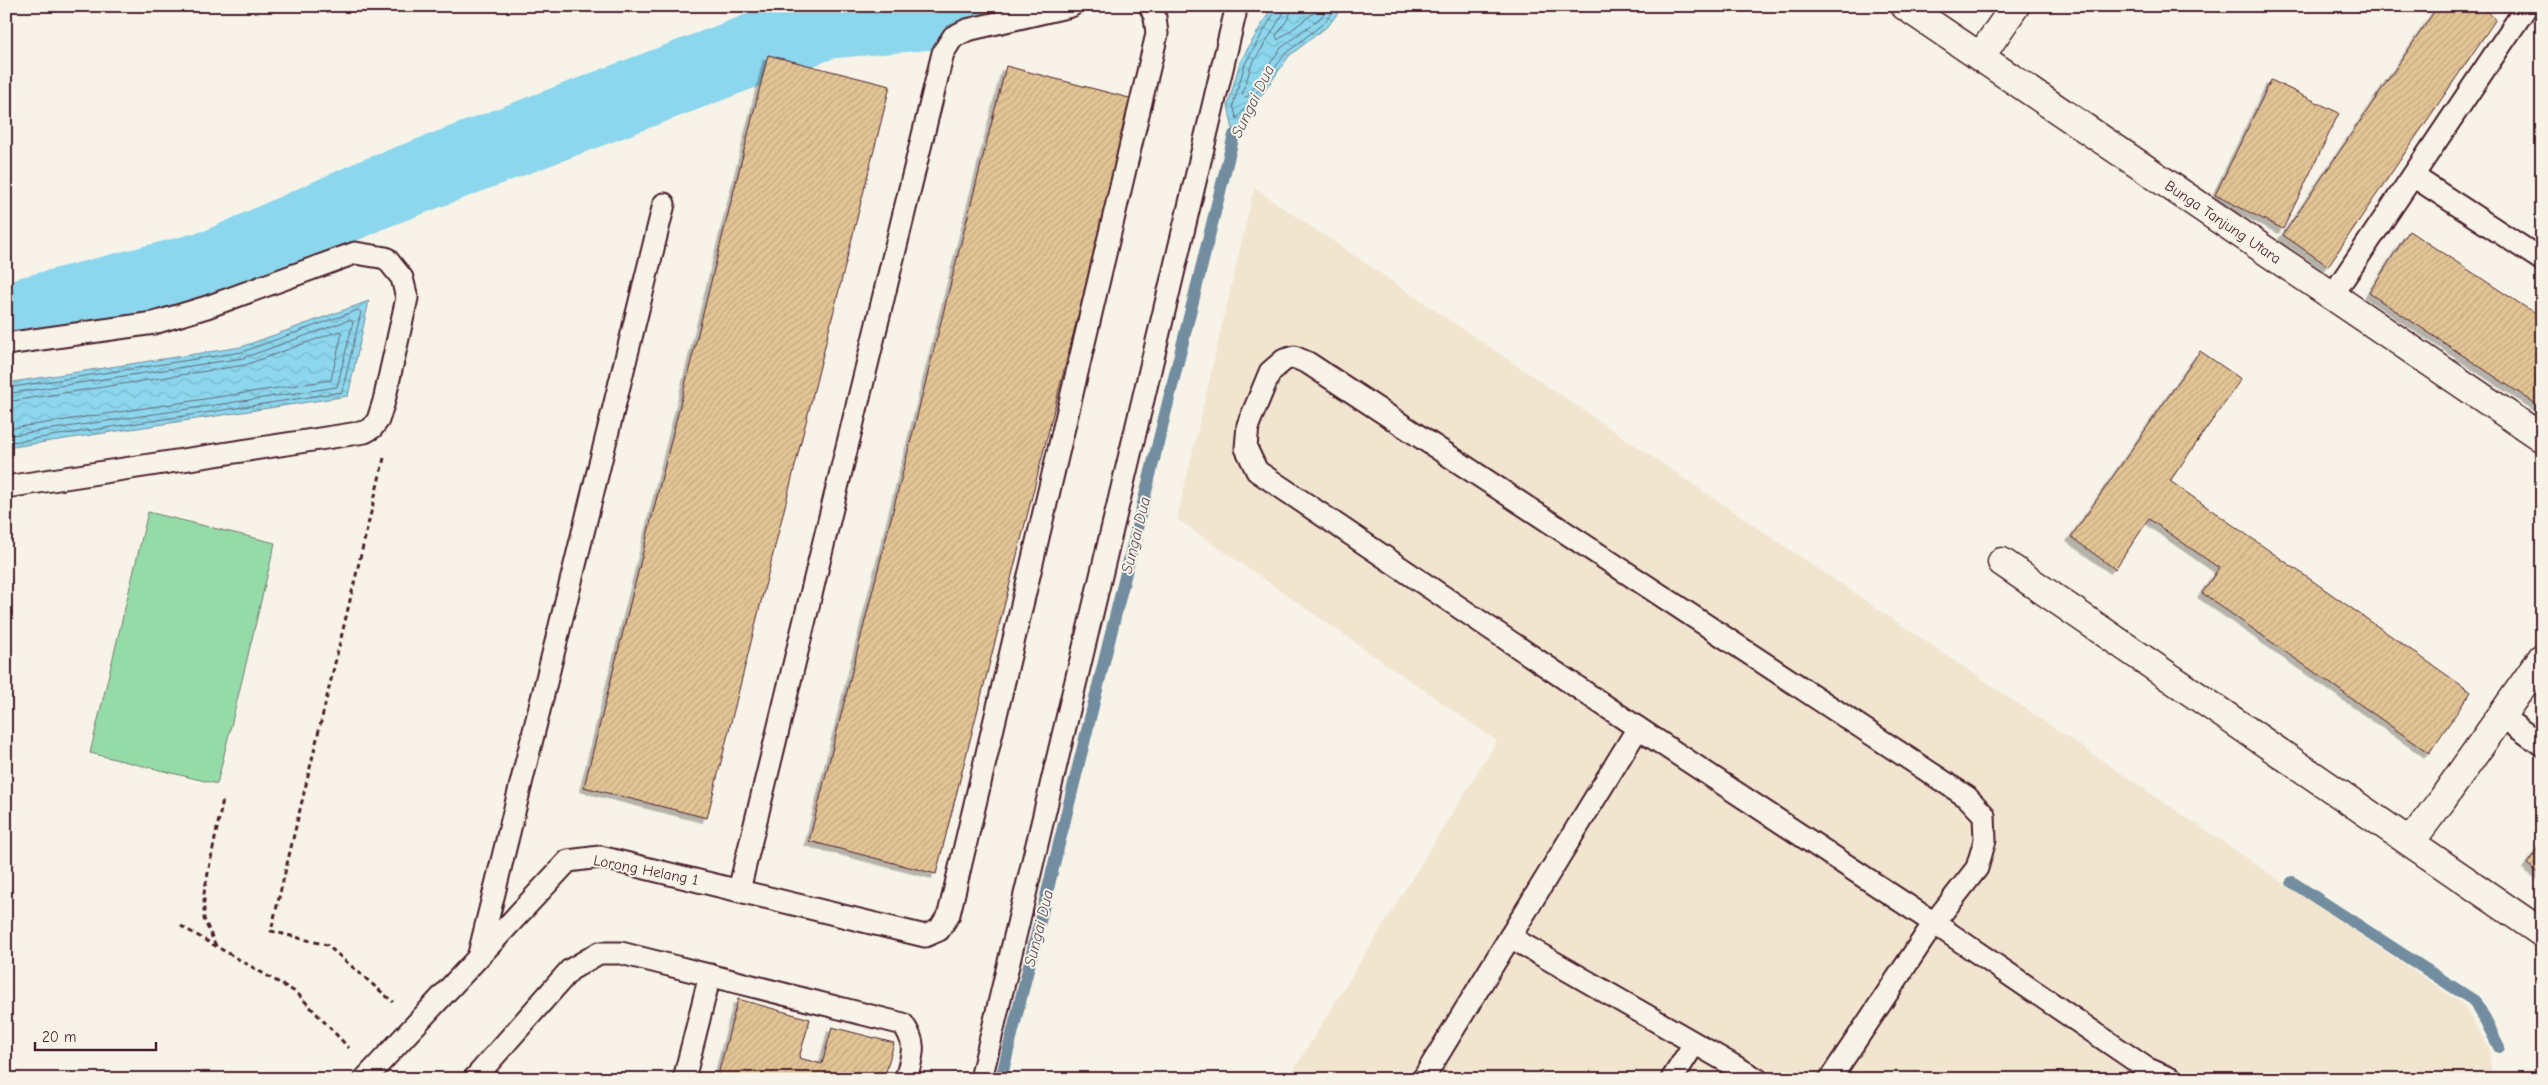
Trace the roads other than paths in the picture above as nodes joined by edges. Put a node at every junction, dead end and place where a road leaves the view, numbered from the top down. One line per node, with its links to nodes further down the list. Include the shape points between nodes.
1 (1071, 6): 21 (lane, via 967,30 954,38 943,53)
2 (1150, 6): 21 (lane, Lorong Helang 1, via 1156,17 1157,34 949,914 939,930 925,936)
3 (1905, 6): 7 (street, Bunga Tanjung Utara)
4 (2015, 6): 7 (street)
5 (2527, 6): 8 (lane)
6 (1235, 14): 33 (lane)
7 (1980, 57): 11 (street, Bunga Tanjung Utara)
8 (2412, 176): 10 (lane); 11 (lane)
9 (664, 204): 25 (lane)
10 (2542, 260)
11 (2332, 296): 13 (street, Bunga Tanjung Utara)
12 (6, 344): 14 (lane, via 154,323 207,308 355,254 386,258 402,278 406,298 378,420 365,432)
13 (2542, 438)
14 (6, 487)
15 (2002, 562): 20 (street)
16 (2542, 658): 17 (street)
17 (2501, 716): 19 (lane); 20 (street)
18 (1638, 728): 22 (lane); 22 (lane, via 1257,471 1246,448 1248,425 1270,372 1284,360 1294,357 1308,363 1967,797 1984,816 1985,840 1976,868); 24 (lane)
19 (2542, 745)
20 (2411, 841): 23 (street)
21 (739, 890): 25 (lane, Lorong Helang 1, via 600,857 568,861)
22 (1934, 923): 28 (lane); 37 (lane)
23 (2542, 933)
24 (1510, 937): 27 (lane); 34 (lane)
25 (478, 956): 29 (lane, Lorong Helang 1)
26 (710, 975): 30 (lane, via 621,953 599,954 570,970); 31 (lane); 32 (lane, via 903,1024 914,1047)
27 (1694, 1044): 35 (lane); 36 (lane)
28 (2142, 1075): 38 (lane)
29 (365, 1079)
30 (474, 1079)
31 (684, 1079)
32 (906, 1079)
33 (981, 1079)
34 (1423, 1079)
35 (1672, 1079)
36 (1757, 1079)
37 (1830, 1079)
38 (2171, 1079)

